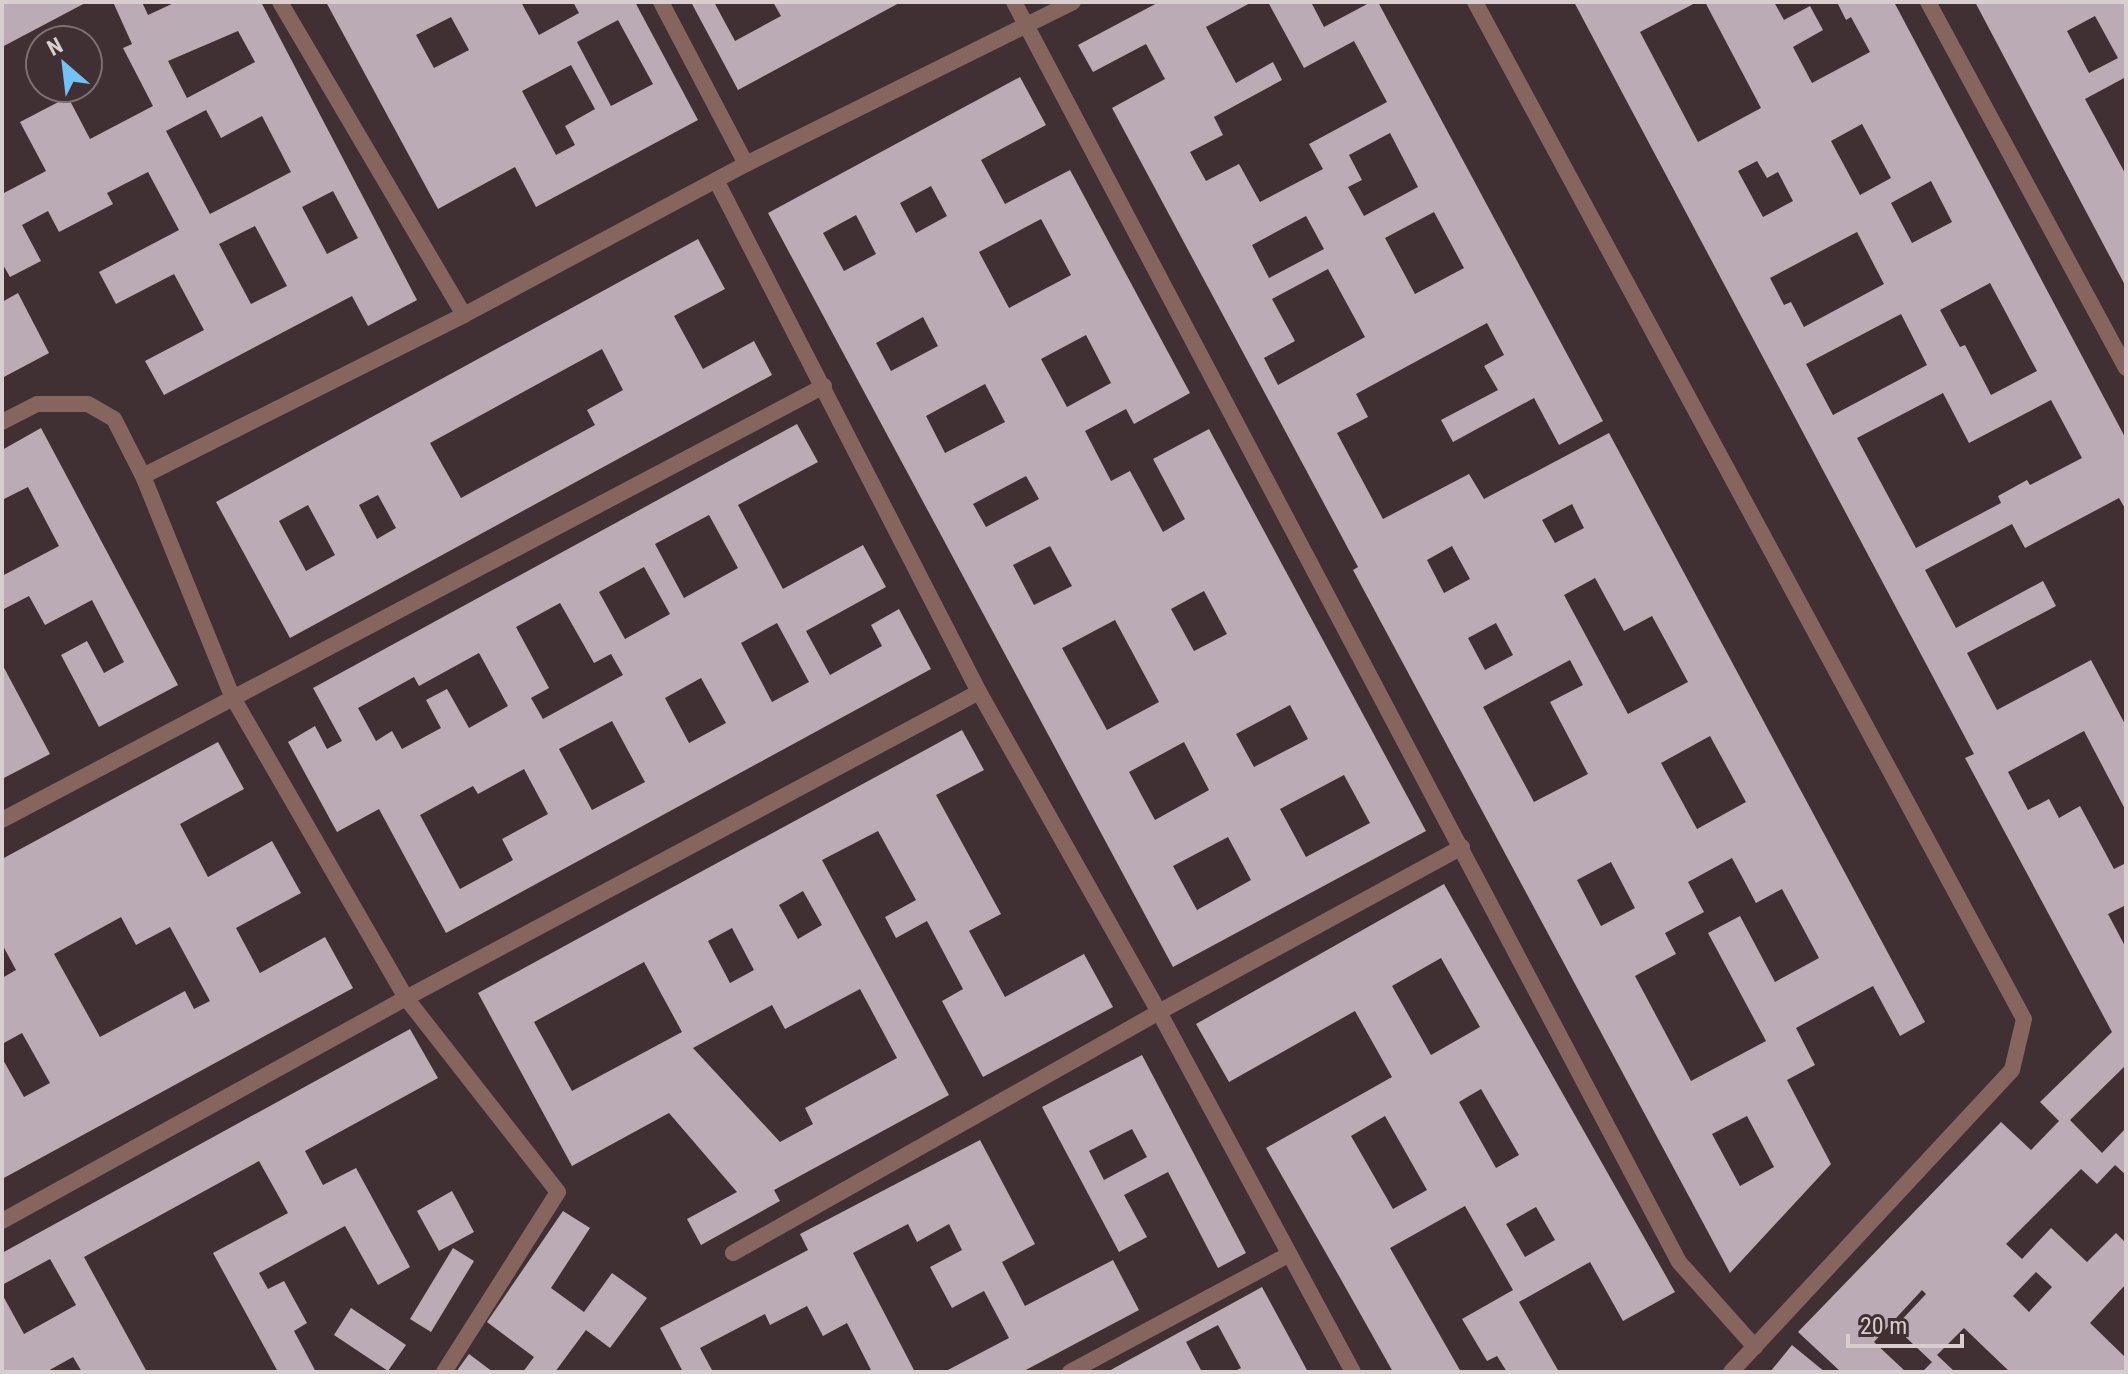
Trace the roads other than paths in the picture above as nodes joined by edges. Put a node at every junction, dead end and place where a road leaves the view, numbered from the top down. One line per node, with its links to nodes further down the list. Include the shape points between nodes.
1 (280, 2): 10 (street)
2 (661, 2): 8 (street)
3 (1014, 2): 7 (street)
4 (1073, 2): 7 (street)
5 (1475, 2): 24 (street, via 2024,1019 2012,1070)
6 (1928, 2): 11 (street)
7 (1026, 28): 8 (street); 18 (street)
8 (746, 164): 9 (street)
9 (716, 180): 10 (street); 12 (street)
10 (464, 315): 14 (street)
11 (2126, 368)
12 (824, 386): 15 (street); 16 (street)
13 (2, 422): 14 (street, via 37,404 88,404 114,419)
14 (143, 476): 16 (street)
15 (979, 692): 19 (street); 20 (street)
16 (232, 696): 17 (street); 19 (street)
17 (2, 820)
18 (1462, 847): 20 (street); 24 (street, via 1679,1262)
19 (406, 998): 21 (street); 25 (street, via 558,1192)
20 (1159, 1012): 22 (street); 23 (street)
21 (2, 1221)
22 (733, 1253)
23 (1288, 1255): 26 (street); 27 (street)
24 (1755, 1347): 28 (street)
25 (444, 1372)
26 (1070, 1372)
27 (1353, 1372)
28 (1731, 1372)

